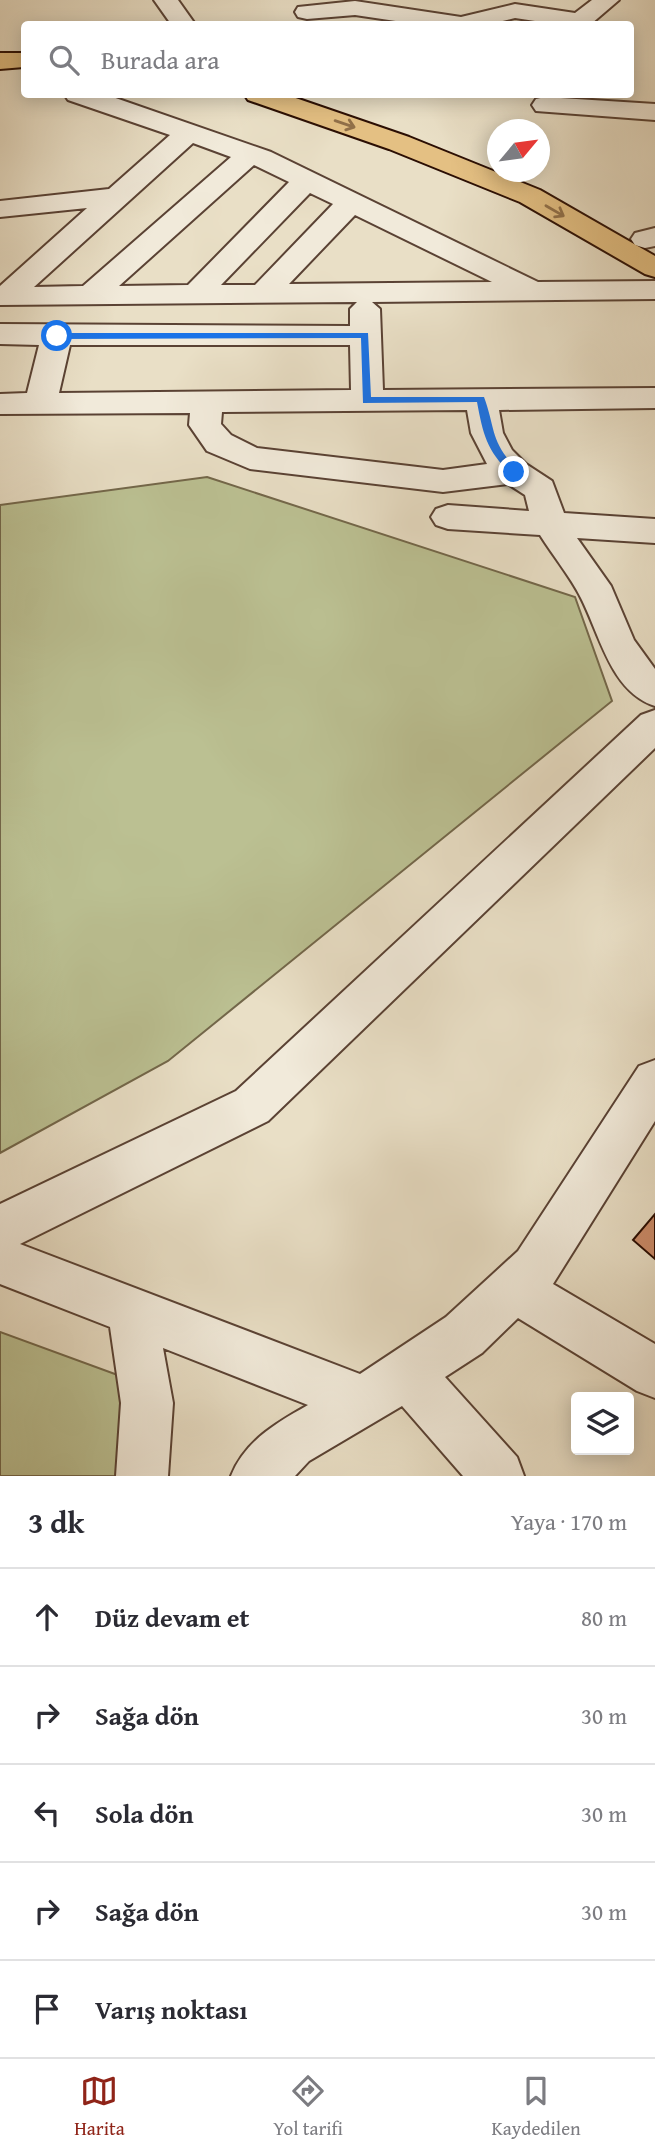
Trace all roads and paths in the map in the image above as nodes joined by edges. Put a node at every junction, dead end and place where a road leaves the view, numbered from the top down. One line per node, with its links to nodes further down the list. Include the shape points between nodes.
1 (166, 0): 6 (street)
2 (607, 0): 10 (street)
3 (360, 4): 5 (street); 7 (street)
4 (504, 5): 8 (street); 9 (street)
5 (307, 12)
6 (181, 21)
7 (446, 21)
8 (468, 21)
9 (571, 21)
10 (581, 21)
11 (21, 60): 12 (main road)
12 (0, 61)
13 (21, 80): 14 (main road)
14 (0, 81)
15 (88, 98): 20 (street)
16 (269, 98): 29 (main road, one-way to 29, via 399,143 530,196)
17 (340, 98): 22 (main road)
18 (543, 110): 19 (street)
19 (655, 112)
20 (188, 133): 21 (street); 25 (street)
21 (250, 154): 23 (street); 35 (street)
22 (487, 154)
23 (307, 180): 26 (street); 34 (street)
24 (546, 182): 28 (main road)
25 (116, 197): 27 (street); 36 (street)
26 (351, 202): 31 (street); 32 (street)
27 (0, 209)
28 (652, 240)
29 (655, 268)
30 (655, 290): 31 (street)
31 (534, 291): 33 (street)
32 (264, 293): 33 (street); 34 (street)
33 (365, 293): 38 (street)
34 (195, 294): 35 (street)
35 (91, 295): 36 (street)
36 (3, 296)
37 (0, 334): 39 (street)
38 (365, 335): 39 (street); 42 (street)
39 (57, 336): 44 (street)
40 (655, 398): 41 (street)
41 (481, 399): 42 (street); 46 (street, via 487,433 498,456)
42 (367, 400): 43 (street)
43 (207, 402): 44 (street); 46 (street, via 205,425 219,443 250,458 443,481)
44 (41, 403): 45 (street)
45 (0, 404)
46 (514, 472): 48 (street, via 540,489)
47 (448, 517): 48 (street)
48 (550, 524): 49 (street); 50 (street, via 598,595 618,645)
49 (655, 531)
50 (655, 692)
51 (655, 724): 53 (street, via 252,1106)
52 (655, 1081): 55 (street, via 535,1268)
53 (0, 1229)
54 (0, 1260): 56 (street)
55 (514, 1288): 57 (street, via 464,1335); 58 (street)
56 (132, 1311): 59 (street); 60 (street, via 147,1403)
57 (407, 1373): 59 (street); 62 (street)
58 (655, 1373)
59 (364, 1401): 61 (street, via 291,1443)
60 (142, 1476)
61 (257, 1476)
62 (498, 1476)

